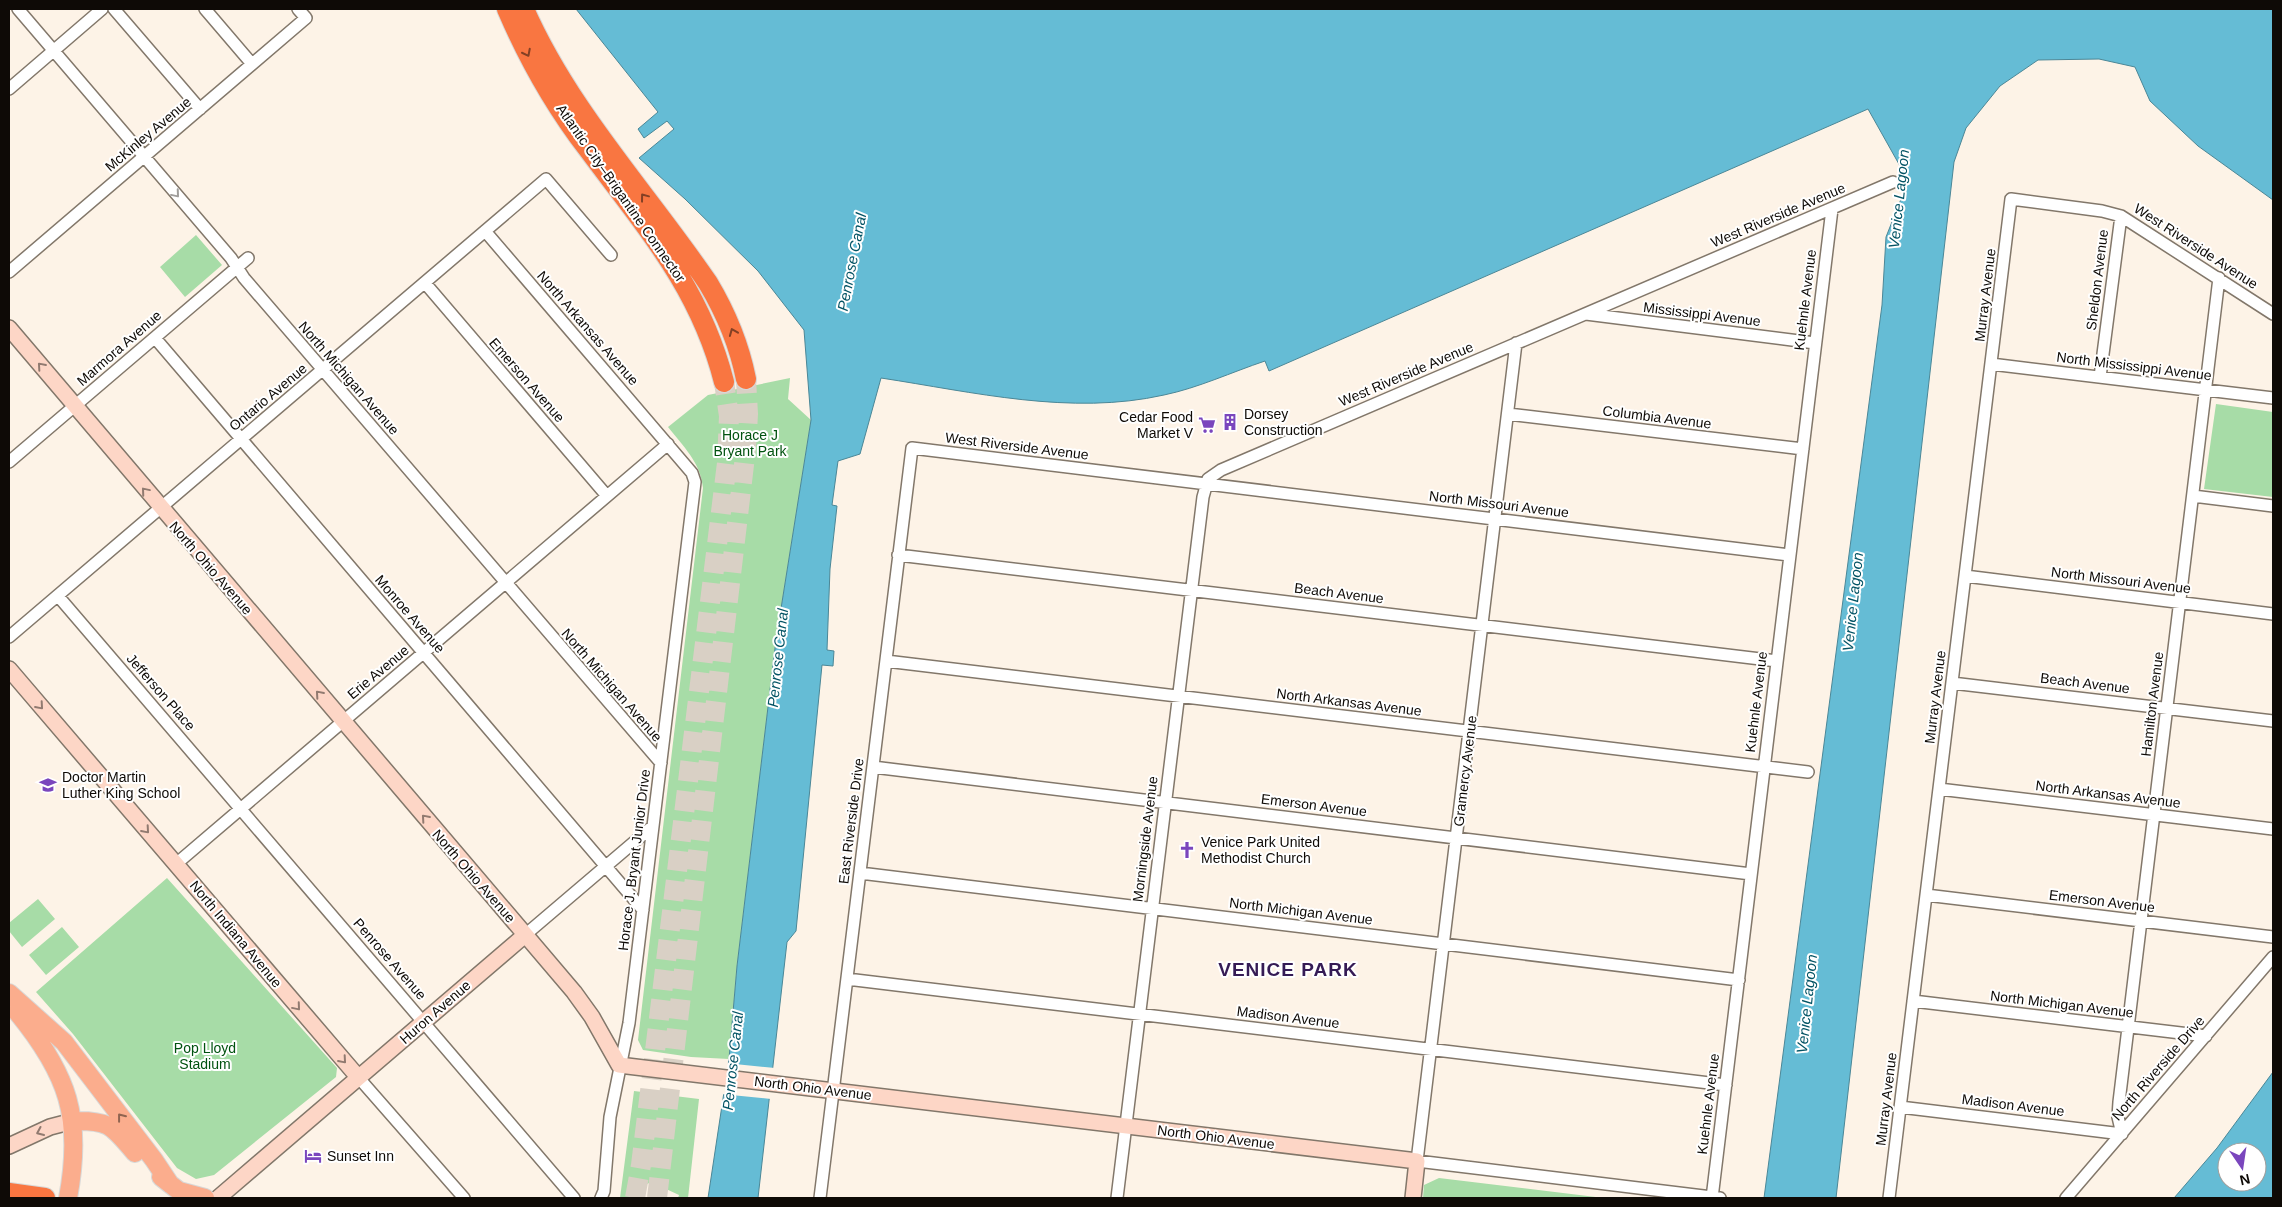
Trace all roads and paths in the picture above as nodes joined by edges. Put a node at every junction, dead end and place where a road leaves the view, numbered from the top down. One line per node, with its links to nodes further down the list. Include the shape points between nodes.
1 (18, 9): 9 (street, North Michigan Avenue)
2 (102, 9): 9 (street)
3 (114, 9): 13 (street)
4 (205, 9): 11 (street)
5 (506, 9): 36 (highway, Atlantic City–Brigantine Connector, one-way to 36, via 560,109 676,269 706,326)
6 (524, 9): 10 (highway, Atlantic City–Brigantine Connector)
7 (534, 9): 10 (highway)
8 (302, 13): 11 (street, McKinley Avenue)
9 (54, 50): 12 (street); 14 (street, North Michigan Avenue)
10 (549, 59): 35 (highway, Atlantic City–Brigantine Connector, one-way to 10, via 736,340 708,283 589,124)
11 (252, 64): 13 (street, McKinley Avenue)
12 (9, 89)
13 (200, 109): 14 (street, McKinley Avenue)
14 (144, 156): 22 (street, North Michigan Avenue, one-way to 22); 23 (street, McKinley Avenue)
15 (1893, 182): 17 (street, West Riverside Avenue)
16 (2011, 200): 18 (street, West Riverside Avenue); 32 (street, Murray Avenue)
17 (1832, 209): 26 (street, West Riverside Avenue); 30 (street, Kuehnle Avenue)
18 (2121, 216): 24 (street, West Riverside Avenue); 34 (street, Sheldon Avenue)
19 (485, 231): 20 (street, Ontario Avenue, via 546,180); 25 (street, Ontario Avenue); 42 (street, North Arkansas Avenue)
20 (611, 254)
21 (248, 258): 22 (street, Marmora Avenue)
22 (237, 267): 29 (street, Marmora Avenue); 33 (street, North Michigan Avenue)
23 (9, 272)
24 (2219, 278): 27 (street, West Riverside Avenue); 37 (street, Hamilton Avenue)
25 (424, 283): 33 (street, Ontario Avenue); 47 (street, Emerson Avenue)
26 (1584, 314): 30 (street, Mississippi Avenue); 31 (street, West Riverside Avenue)
27 (2273, 314)
28 (9, 328): 39 (street, North Ohio Avenue, one-way to 28)
29 (155, 338): 39 (street, Marmora Avenue); 41 (street, Monroe Avenue)
30 (1815, 343): 44 (street, Kuehnle Avenue)
31 (1516, 344): 40 (street, Gramercy Avenue); 46 (street, West Riverside Avenue, via 1221,470)
32 (1992, 364): 34 (street, North Mississippi Avenue); 54 (street, Murray Avenue)
33 (323, 370): 41 (street, Ontario Avenue); 55 (street, North Michigan Avenue)
34 (2100, 377): 37 (street, North Mississippi Avenue)
35 (746, 379)
36 (724, 382)
37 (2205, 390): 38 (street, North Mississippi Avenue); 48 (street, Hamilton Avenue)
38 (2273, 398)
39 (74, 406): 45 (street, Marmora Avenue); 50 (street, North Ohio Avenue, one-way to 39)
40 (1508, 414): 44 (street, Columbia Avenue); 51 (street, Gramercy Avenue)
41 (242, 440): 50 (street, Ontario Avenue); 62 (street, Monroe Avenue)
42 (668, 444): 47 (street, Erie Avenue); 72 (street, Horace J. Bryant Junior Drive, via 692,473 695,482)
43 (912, 448): 46 (street, West Riverside Avenue); 52 (street, East Riverside Drive)
44 (1802, 449): 53 (street, Kuehnle Avenue)
45 (9, 462)
46 (1205, 483): 51 (street, North Missouri Avenue); 56 (street, Morningside Avenue)
47 (607, 496): 55 (street, Erie Avenue)
48 (2193, 496): 49 (street); 58 (street, Hamilton Avenue)
49 (2273, 506)
50 (160, 508): 57 (street, Ontario Avenue); 70 (street, North Ohio Avenue, one-way to 50)
51 (1495, 519): 53 (street, North Missouri Avenue); 60 (street, Gramercy Avenue)
52 (898, 555): 56 (street, Beach Avenue); 63 (street, East Riverside Drive)
53 (1789, 555): 64 (street, Kuehnle Avenue)
54 (1965, 576): 58 (street, North Missouri Avenue); 66 (street, Murray Avenue)
55 (505, 583): 62 (street, Erie Avenue); 72 (street, North Michigan Avenue)
56 (1191, 590): 60 (street, Beach Avenue); 67 (street, Morningside Avenue)
57 (58, 596): 61 (street, Ontario Avenue); 78 (street, Jefferson Place)
58 (2179, 603): 59 (street, North Missouri Avenue); 68 (street, Hamilton Avenue)
59 (2273, 614)
60 (1482, 625): 64 (street, Beach Avenue); 71 (street, Gramercy Avenue)
61 (9, 638)
62 (424, 653): 70 (street, Erie Avenue); 84 (street, Monroe Avenue)
63 (886, 661): 67 (street, North Arkansas Avenue); 73 (street, East Riverside Drive)
64 (1777, 661): 74 (street, Kuehnle Avenue)
65 (9, 669): 83 (street, North Indiana Avenue, one-way to 83)
66 (1952, 683): 68 (street, Beach Avenue); 76 (street, Murray Avenue)
67 (1178, 696): 71 (street, North Arkansas Avenue); 77 (street, Morningside Avenue)
68 (2167, 708): 69 (street, Beach Avenue); 79 (street, Hamilton Avenue)
69 (2273, 721)
70 (343, 722): 78 (street, Erie Avenue); 91 (street, North Ohio Avenue, one-way to 70)
71 (1470, 731): 74 (street, North Arkansas Avenue); 82 (street, Gramercy Avenue)
72 (661, 762): 80 (street, Horace J. Bryant Junior Drive)
73 (873, 767): 77 (street, Emerson Avenue); 85 (street, East Riverside Drive)
74 (1764, 767): 75 (street, North Arkansas Avenue); 86 (street, Kuehnle Avenue)
75 (1808, 772)
76 (1939, 789): 79 (street, North Arkansas Avenue); 87 (street, Murray Avenue)
77 (1165, 802): 82 (street, Emerson Avenue); 88 (street, Morningside Avenue)
78 (241, 808): 83 (street, Erie Avenue); 101 (street, Penrose Avenue)
79 (2154, 815): 81 (street, North Arkansas Avenue); 90 (street, Hamilton Avenue)
80 (653, 826): 84 (street, Huron Avenue); 89 (street, Horace J. Bryant Junior Drive)
81 (2273, 829)
82 (1456, 838): 86 (street, Emerson Avenue); 93 (street, Gramercy Avenue)
83 (176, 864): 106 (street, North Indiana Avenue, one-way to 106)
84 (606, 866): 89 (street, Monroe Avenue); 91 (street, Huron Avenue)
85 (860, 873): 88 (street, North Michigan Avenue); 95 (street, East Riverside Drive)
86 (1751, 874): 96 (street, Kuehnle Avenue)
87 (1926, 895): 90 (street, Emerson Avenue); 98 (street, Murray Avenue)
88 (1152, 908): 93 (street, North Michigan Avenue); 100 (street, Morningside Avenue)
89 (642, 910): 105 (street, Horace J. Bryant Junior Drive, via 629,1023)
90 (2142, 921): 92 (street, Emerson Avenue); 102 (street, Hamilton Avenue)
91 (525, 935): 101 (street, Huron Avenue); 105 (street, North Ohio Avenue, via 583,1005)
92 (2273, 937)
93 (1444, 944): 96 (street, North Michigan Avenue); 104 (street, Gramercy Avenue)
94 (2273, 957): 103 (street, North Riverside Drive)
95 (847, 979): 100 (street, Madison Avenue); 108 (street, East Riverside Drive)
96 (1739, 980): 107 (street, Kuehnle Avenue)
97 (9, 993): 115 (main road, one-way to 97, via 64,1042)
98 (1913, 1001): 102 (street, North Michigan Avenue); 109 (street, Murray Avenue)
99 (9, 1002): 110 (main road, via 53,1061 67,1093)
100 (1139, 1014): 104 (street, Madison Avenue); 111 (street, Morningside Avenue)
101 (424, 1021): 106 (street, Huron Avenue); 122 (street, Penrose Avenue)
102 (2128, 1027): 103 (street, North Michigan Avenue); 112 (street, Hamilton Avenue, via 2118,1116)
103 (2206, 1036): 112 (street, North Riverside Drive)
104 (1430, 1050): 107 (street, Madison Avenue); 114 (street, Gramercy Avenue)
105 (619, 1065): 108 (street, North Ohio Avenue); 123 (street, Horace J. Bryant Junior Drive)
106 (358, 1078): 120 (street, Huron Avenue); 121 (street, North Indiana Avenue)
107 (1726, 1085): 127 (street, Kuehnle Avenue)
108 (834, 1091): 111 (street, North Ohio Avenue); 124 (street, East Riverside Drive)
109 (1900, 1107): 112 (street, Madison Avenue); 128 (street, Murray Avenue)
110 (73, 1121): 113 (street, one-way to 113, via 50,1127); 115 (main road, via 97,1121 110,1126 146,1166); 118 (main road)
111 (1126, 1126): 114 (street, North Ohio Avenue); 125 (street, Morningside Avenue)
112 (2122, 1134): 129 (street, North Riverside Drive)
113 (9, 1146)
114 (1417, 1161): 126 (street, Gramercy Avenue); 127 (street, North Ohio Avenue)
115 (170, 1184): 119 (main road, via 188,1194)
116 (9, 1193): 117 (highway)
117 (45, 1198)
118 (68, 1198)
119 (205, 1198)
120 (218, 1198)
121 (464, 1198)
122 (574, 1198)
123 (601, 1198)
124 (820, 1198)
125 (1117, 1198)
126 (1413, 1198)
127 (1715, 1198)
128 (1888, 1198)
129 (2066, 1198)

